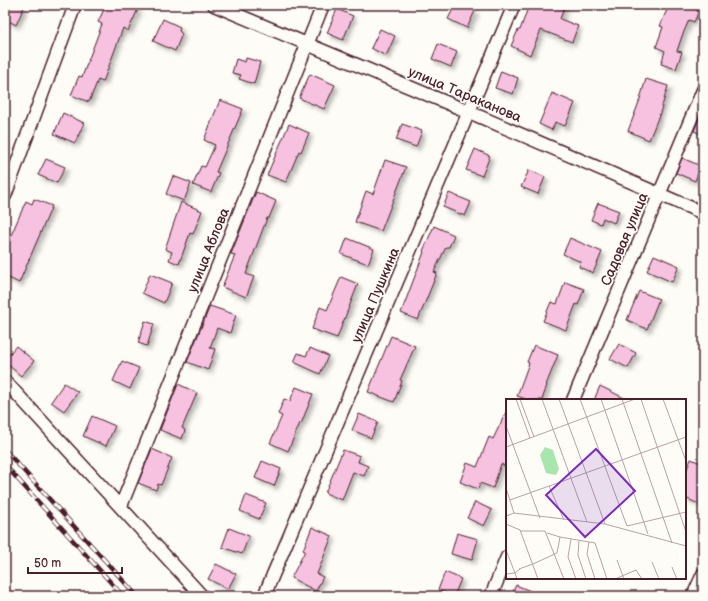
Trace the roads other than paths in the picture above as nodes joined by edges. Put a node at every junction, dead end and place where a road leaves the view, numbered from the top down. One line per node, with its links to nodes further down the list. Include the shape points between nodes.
1 (75, 5): 9 (street)
2 (214, 5): 5 (street, улица Тараканова)
3 (323, 5): 5 (street, улица Аблова)
4 (514, 5): 7 (street, улица Пушкина)
5 (307, 44): 7 (street, улица Тараканова); 13 (street, улица Аблова)
6 (703, 90): 8 (street, Садовая улица)
7 (469, 112): 8 (street, улица Тараканова); 17 (street, улица Пушкина)
8 (659, 195): 10 (street, улица Тараканова); 12 (street, Садовая улица)
9 (5, 196)
10 (703, 213)
11 (5, 381): 13 (street)
12 (573, 399)
13 (121, 506): 16 (street)
14 (506, 559): 18 (street)
15 (703, 574): 19 (street)
16 (202, 596)
17 (264, 596)
18 (491, 596)
19 (693, 596)

